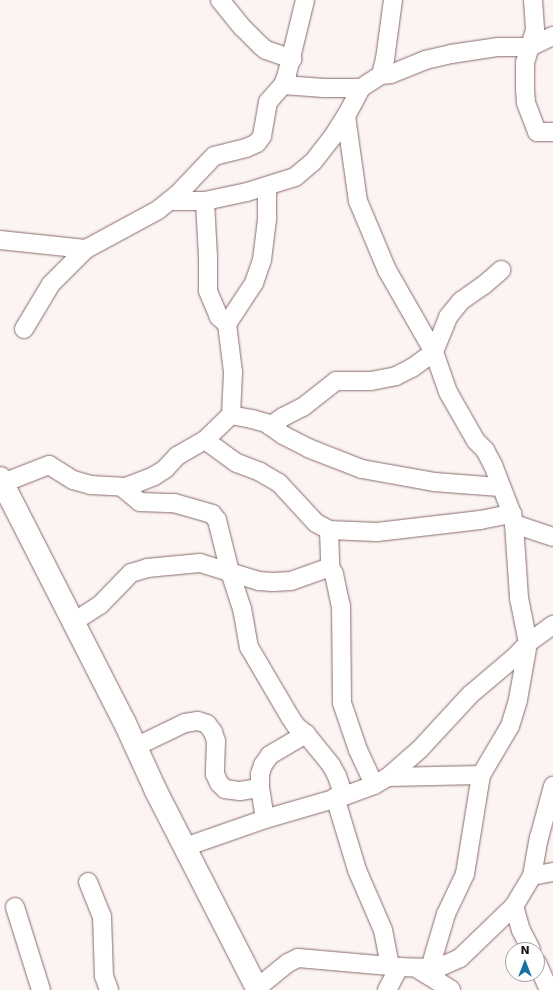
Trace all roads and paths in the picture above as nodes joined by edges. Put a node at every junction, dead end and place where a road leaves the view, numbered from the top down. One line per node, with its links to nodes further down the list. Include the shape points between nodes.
1 (220, 0): 7 (street, via 242,28 261,46)
2 (305, 0): 7 (street)
3 (393, 0): 8 (street)
4 (533, 0): 6 (street, via 535,30)
5 (553, 36): 6 (street)
6 (530, 47): 8 (street, via 498,47 451,54 425,60 391,74); 12 (street, via 524,89 526,103 538,132)
7 (292, 59): 9 (street)
8 (381, 74): 10 (street)
9 (283, 85): 10 (street); 15 (street, via 268,102 262,136 257,143 214,156)
10 (361, 88): 11 (street)
11 (346, 116): 13 (street, via 332,138 305,169 295,177); 21 (street, via 358,201 388,270)
12 (553, 132)
13 (268, 187): 14 (street); 19 (street, via 268,219 262,260 254,283)
14 (205, 200): 15 (street); 19 (street, via 208,291 219,317)
15 (169, 201): 17 (street, via 158,210)
16 (0, 240): 17 (street)
17 (86, 249): 20 (street, via 51,284)
18 (501, 270): 21 (street, via 461,301 448,317)
19 (227, 324): 22 (street, via 233,372)
20 (24, 329)
21 (434, 352): 23 (street, via 396,376 371,381 336,380 302,407); 27 (street, via 448,392 476,441 485,450)
22 (231, 415): 23 (street); 24 (street)
23 (270, 426): 27 (street, via 308,448 362,469 434,482)
24 (205, 440): 26 (street, via 177,456 166,469 154,476); 29 (street, via 236,462 278,483 316,523)
25 (1, 481): 26 (street, via 49,465 73,480 90,485); 33 (street)
26 (122, 488): 32 (street, via 140,502 174,503 212,514 217,520)
27 (500, 488): 28 (street)
28 (513, 519): 29 (street, via 480,520 377,532); 30 (street); 35 (street, via 519,598)
29 (329, 530): 31 (street)
30 (553, 536)
31 (330, 567): 32 (street, via 290,581 274,582 259,581); 39 (street, via 341,606 342,703 358,750)
32 (230, 572): 33 (street, via 200,563 163,565 131,573 100,605); 36 (street, via 242,608 249,647 290,717)
33 (72, 623): 37 (street)
34 (553, 625): 35 (street)
35 (528, 643): 38 (street, via 518,700 510,726); 39 (street, via 471,694 420,749)
36 (306, 734): 41 (street, via 270,755 260,774); 42 (street, via 334,770)
37 (136, 746): 41 (street, via 185,723 198,721 207,724 216,741 215,774 219,783 225,788 240,792); 45 (street)
38 (481, 775): 39 (street); 53 (street, via 465,874)
39 (381, 781): 42 (street)
40 (553, 786): 44 (street)
41 (260, 788): 43 (street)
42 (340, 796): 43 (street); 52 (street, via 356,870 383,930)
43 (265, 819): 45 (street)
44 (546, 840): 47 (street)
45 (185, 847): 55 (street)
46 (553, 872): 47 (street)
47 (532, 876): 49 (street)
48 (88, 882): 54 (street, via 102,916 104,976)
49 (514, 906): 51 (street); 53 (street, via 460,958 440,967)
50 (15, 907): 56 (street)
51 (527, 942)
52 (395, 967): 53 (street); 55 (street, via 298,958 288,963); 57 (street)
53 (424, 969): 58 (street)
54 (107, 989)
55 (258, 989)
56 (41, 990)
57 (387, 990)
58 (451, 990)

